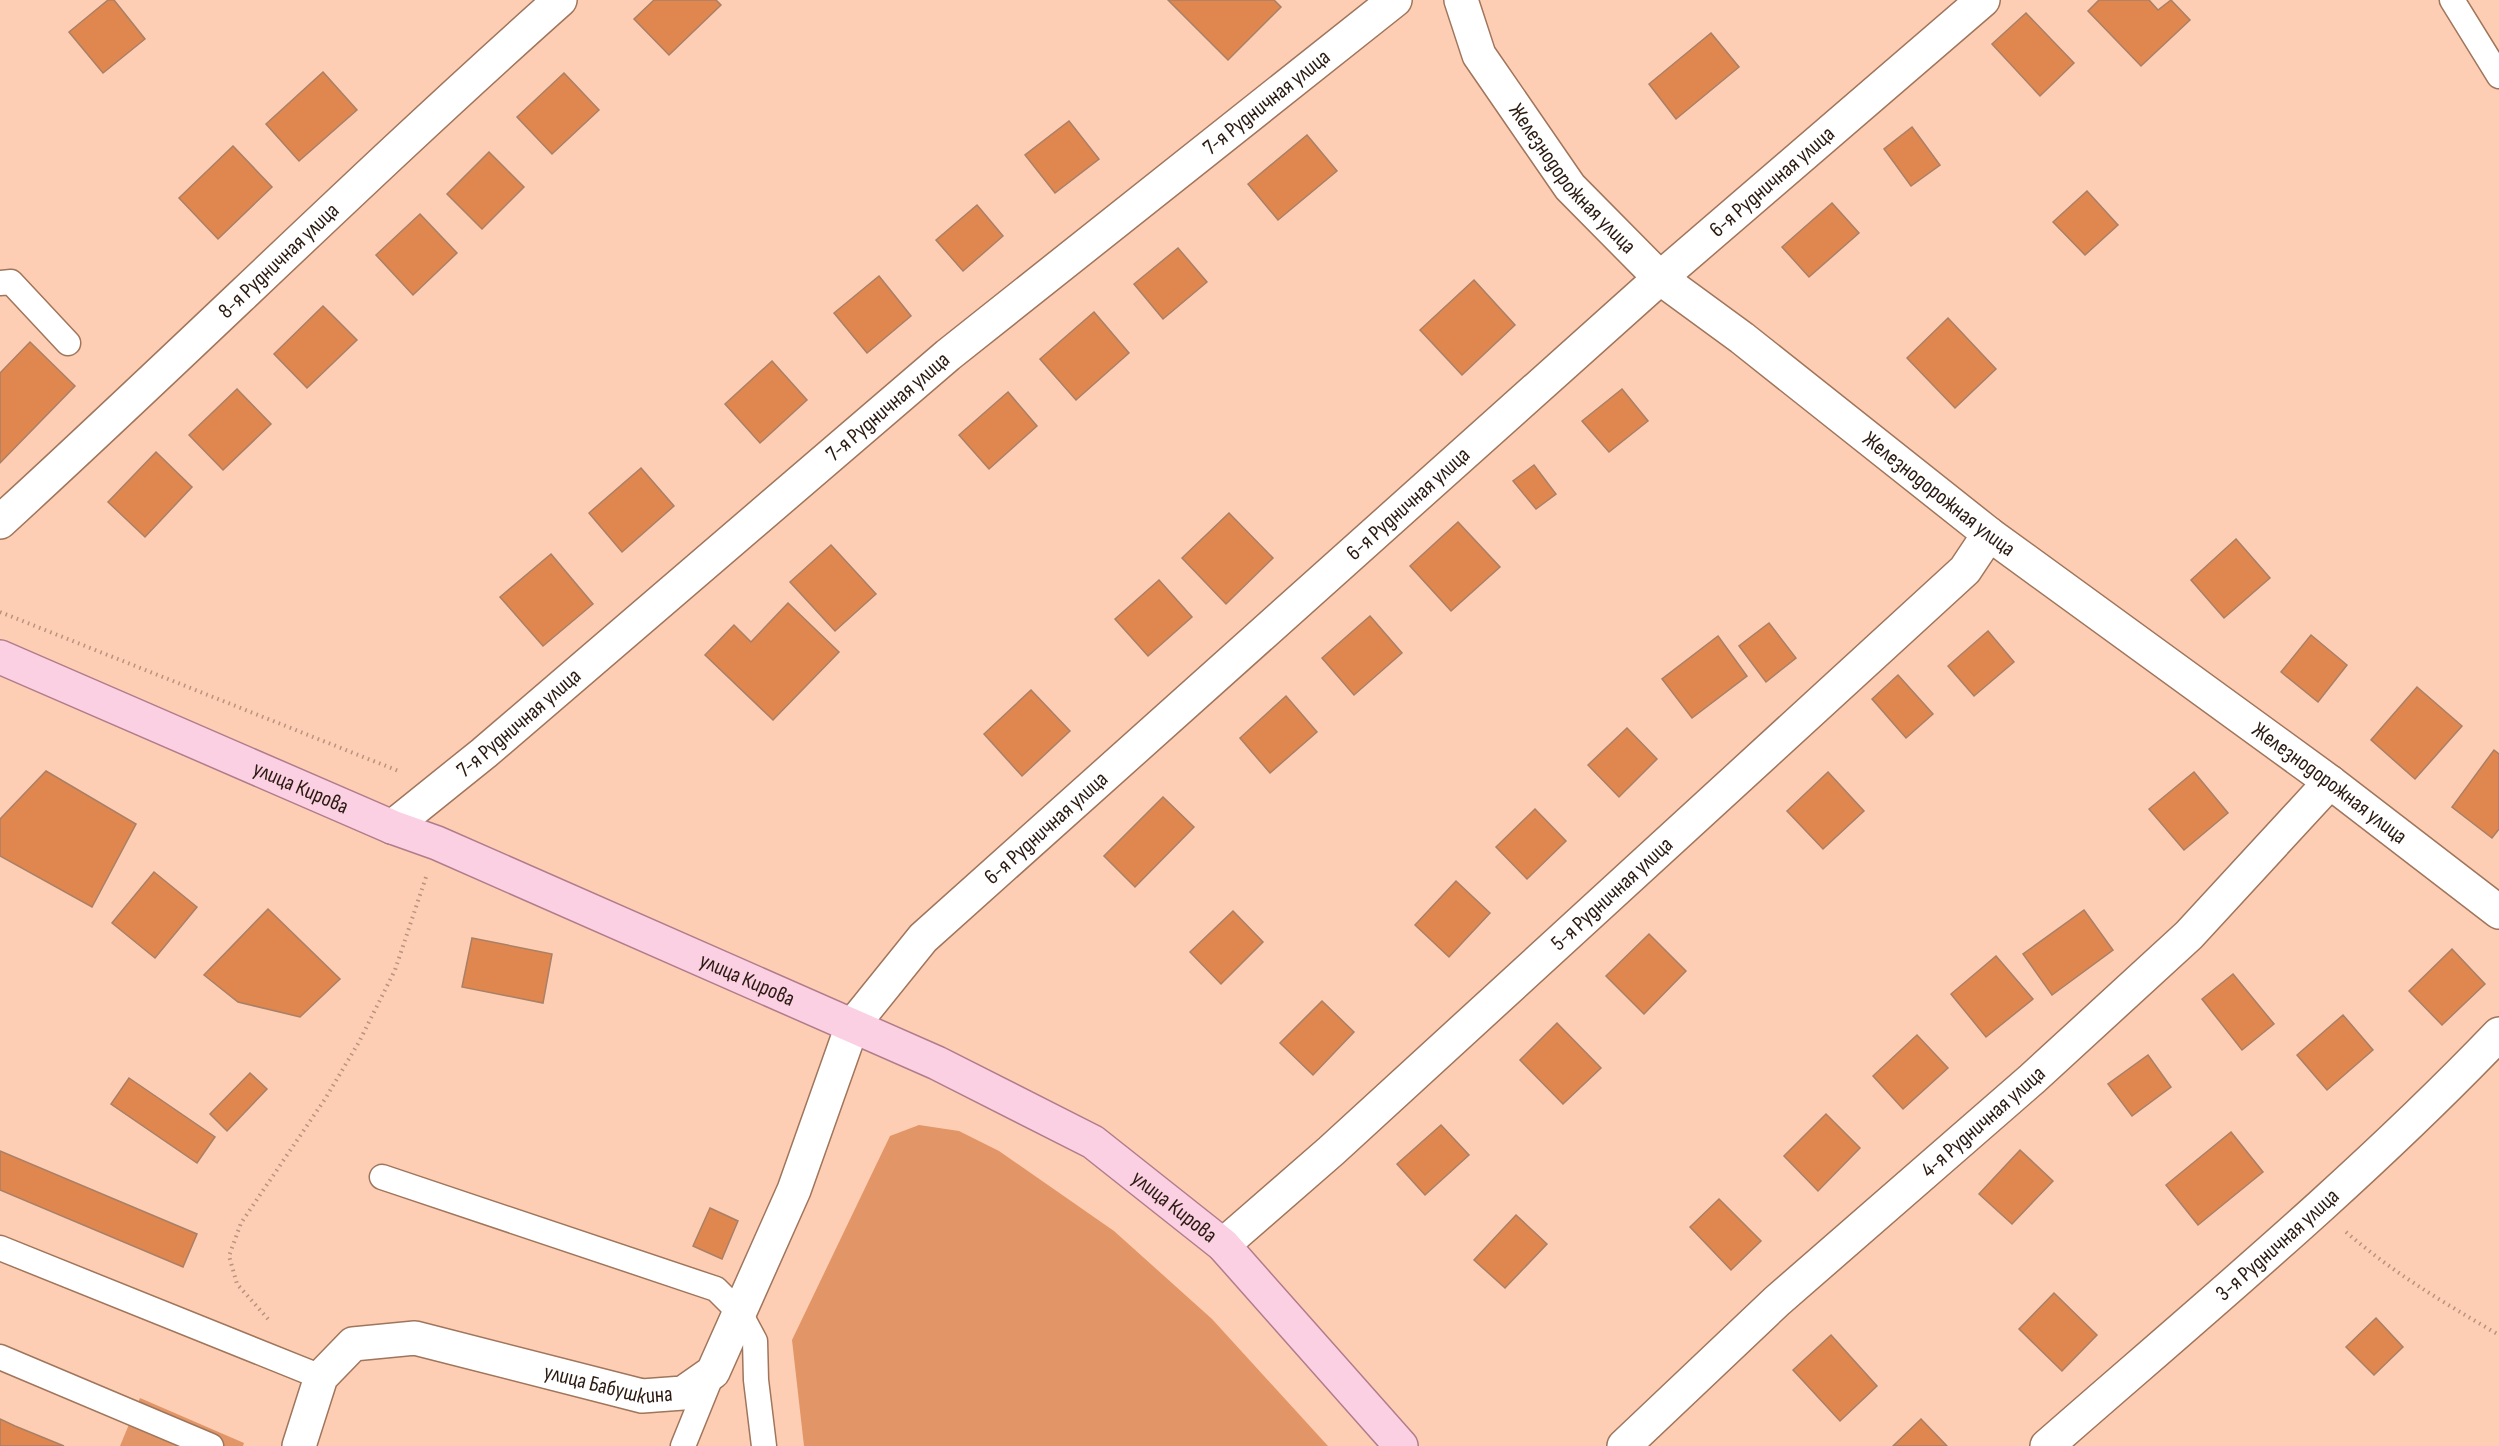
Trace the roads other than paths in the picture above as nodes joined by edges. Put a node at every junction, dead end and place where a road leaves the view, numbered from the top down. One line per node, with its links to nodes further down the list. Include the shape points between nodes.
1 (560, 0): 10 (street, 8-я Рудничная улица, via 342,198)
2 (1395, 0): 14 (street, 7-я Рудничная улица, via 948,355)
3 (1461, 0): 7 (street, Железнодорожная улица, via 1479,54 1570,187)
4 (1983, 0): 7 (street, 6-я Рудничная улица)
5 (2452, 0): 6 (lane)
6 (2499, 76)
7 (1660, 279): 11 (street, Железнодорожная улица, via 1742,338); 16 (street, 6-я Рудничная улица, via 923,938)
8 (0, 284): 9 (lane, via 11,282)
9 (68, 343)
10 (0, 522)
11 (1989, 534): 13 (street, Железнодорожная улица); 19 (street, 5-я Рудничная улица, via 1965,570 1331,1151)
12 (0, 657): 14 (main road, улица Кирова)
13 (2330, 783): 15 (street, Железнодорожная улица); 30 (street, 4-я Рудничная улица, via 2189,934 2032,1079 1777,1301)
14 (392, 827): 16 (main road, улица Кирова, via 437,843)
15 (2499, 912)
16 (852, 1026): 19 (main road, улица Кирова, via 937,1063 1093,1142); 21 (street, via 794,1190)
17 (2499, 1034): 31 (street, 3-я Рудничная улица, via 2435,1101 2318,1208)
18 (382, 1177): 21 (lane, via 716,1289)
19 (1223, 1245): 29 (main road, улица Кирова)
20 (0, 1248): 24 (lane)
21 (740, 1313): 23 (street); 28 (lane, via 754,1341)
22 (0, 1357): 25 (lane)
23 (713, 1372): 24 (street, улица Бабушкина, via 683,1393 642,1396 415,1338 353,1344); 27 (lane)
24 (321, 1377): 26 (street, улица Бабушкина)
25 (210, 1446)
26 (299, 1446)
27 (683, 1446)
28 (764, 1446)
29 (1401, 1446)
30 (1624, 1446)
31 (2047, 1446)

